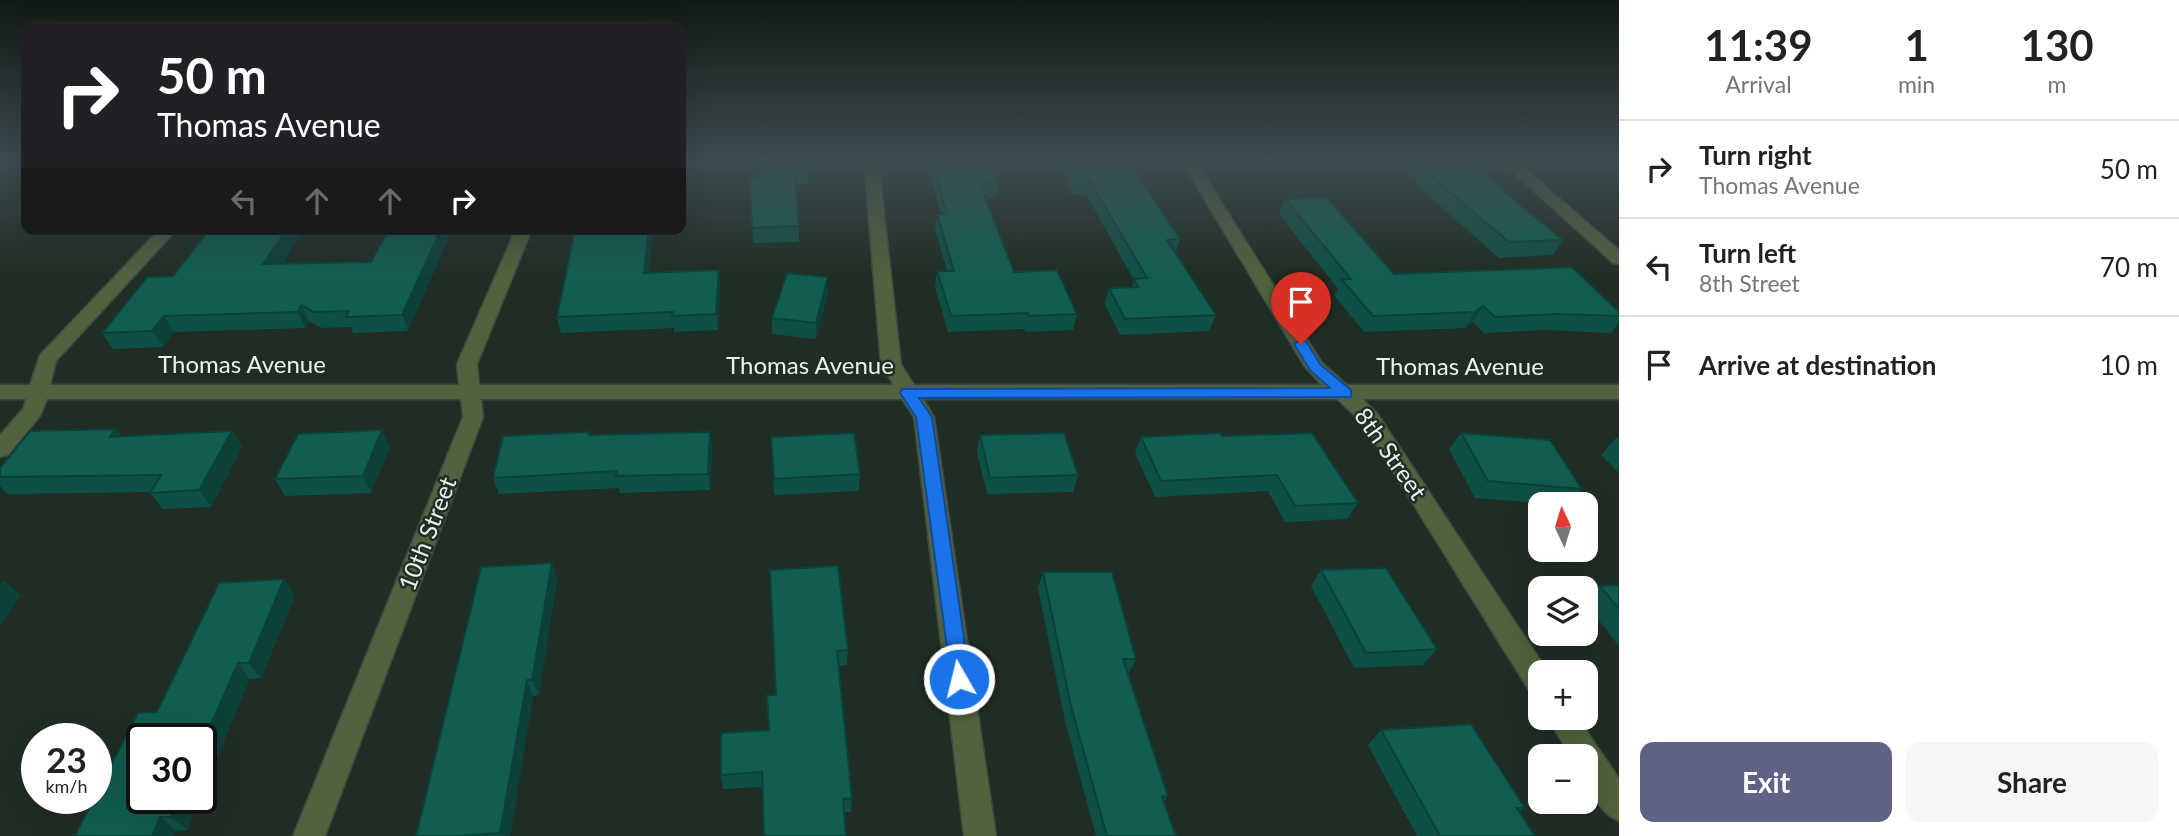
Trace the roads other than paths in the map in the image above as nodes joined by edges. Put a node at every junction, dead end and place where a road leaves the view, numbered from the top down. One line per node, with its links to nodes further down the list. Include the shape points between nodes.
1 (875, 199): 10 (street, via 891,365)
2 (1212, 199): 11 (street, 8th Street, via 1315,367)
3 (1551, 199): 6 (street)
4 (163, 235): 9 (street, via 47,359)
5 (521, 235): 7 (street, 10th Street, via 467,364)
6 (1619, 259)
7 (472, 391): 9 (street, Thomas Avenue); 10 (street, Thomas Avenue); 17 (street, 10th Street, via 473,417)
8 (0, 392): 9 (street, Thomas Avenue)
9 (39, 392): 13 (street, via 33,411)
10 (908, 393): 11 (street, Thomas Avenue); 18 (street, via 924,417)
11 (1345, 393): 12 (street, Thomas Avenue); 14 (street, 8th Street, via 1370,418)
12 (1619, 393)
13 (0, 449)
14 (1528, 664)
15 (1570, 730): 16 (street)
16 (1619, 806)
17 (309, 836)
18 (980, 836)

